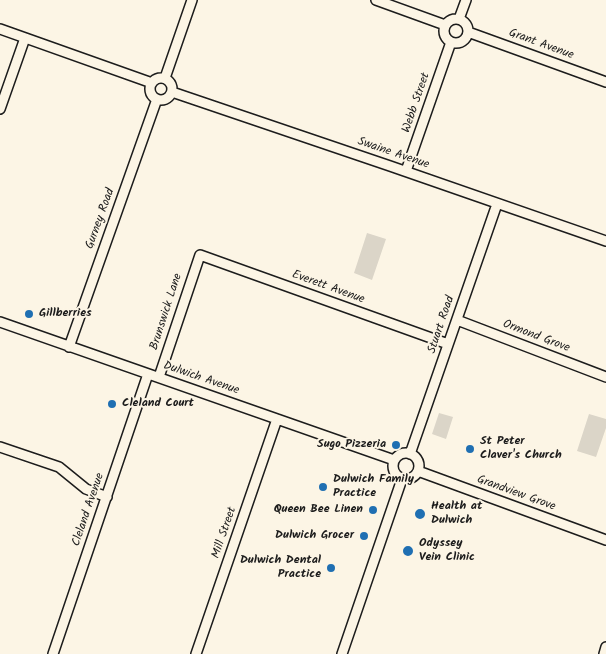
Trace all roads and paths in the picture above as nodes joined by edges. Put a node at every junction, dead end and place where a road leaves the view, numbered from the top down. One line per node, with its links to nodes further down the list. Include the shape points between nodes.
1 (192, 0): 10 (street)
2 (376, 0): 5 (street)
3 (466, 0): 4 (street)
4 (459, 19): 5 (street, via 451,19); 7 (street, via 466,24)
5 (445, 25): 9 (street, via 445,37)
6 (0, 29): 8 (street)
7 (468, 32): 9 (street, via 464,40); 11 (street, Grant Avenue)
8 (25, 38): 12 (street); 15 (street)
9 (451, 42): 16 (street, Webb Street)
10 (165, 78): 12 (street, via 158,78); 13 (street, via 171,83)
11 (606, 82)
12 (152, 83): 14 (street, via 150,90)
13 (172, 92): 14 (street, via 167,98); 16 (street, Swaine Avenue)
14 (157, 99): 23 (street, Gurney Road)
15 (0, 109)
16 (406, 171): 17 (street, Swaine Avenue)
17 (497, 204): 18 (street, Swaine Avenue); 20 (street, Stuart Road)
18 (606, 241)
19 (200, 254): 22 (street, Everett Avenue); 25 (street, Brunswick Lane)
20 (457, 320): 22 (street, Stuart Road); 26 (street, Ormond Grove)
21 (0, 322): 23 (street, Dulwich Avenue)
22 (448, 344): 29 (street, Stuart Road)
23 (69, 347): 24 (street, Dulwich Avenue)
24 (148, 374): 25 (street, Dulwich Avenue); 33 (street, Cleland Avenue)
25 (159, 377): 27 (street, Dulwich Avenue)
26 (606, 377)
27 (277, 419): 30 (street, Dulwich Avenue); 37 (street, Mill Street)
28 (0, 447): 33 (street, via 59,468 86,489)
29 (410, 454): 30 (street, via 399,455); 31 (street, via 417,459)
30 (394, 460): 32 (street, via 394,472)
31 (418, 471): 32 (street, via 413,477); 34 (street, Grandview Grove)
32 (402, 479): 38 (street)
33 (106, 496): 36 (street, Cleland Avenue)
34 (606, 540)
35 (606, 647): 39 (street)
36 (53, 654)
37 (196, 654)
38 (342, 654)
39 (604, 654)

